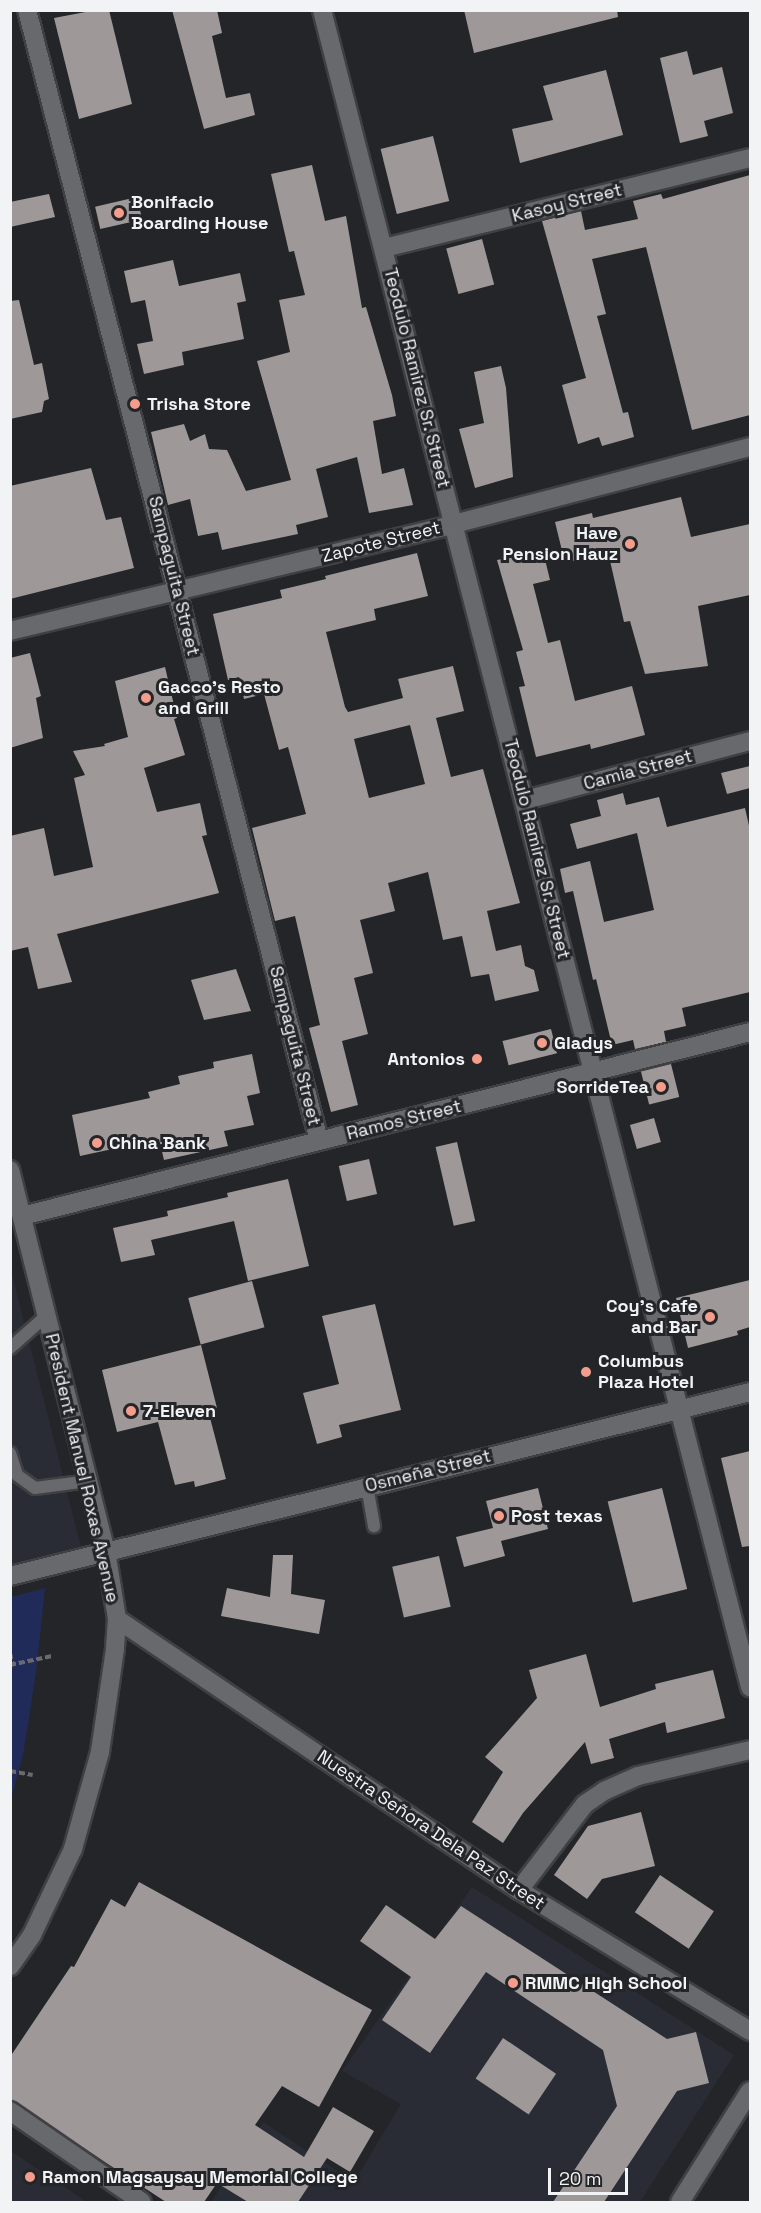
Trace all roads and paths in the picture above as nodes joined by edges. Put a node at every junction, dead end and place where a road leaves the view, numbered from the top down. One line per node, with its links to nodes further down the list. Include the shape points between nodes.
1 (27, 10): 7 (street, Sampaguita Street)
2 (322, 10): 4 (street, Teodulo Ramirez Sr. Street)
3 (750, 158): 4 (street, Kasoy Street)
4 (384, 248): 6 (street, Teodulo Ramirez Sr. Street)
5 (750, 447): 6 (street, Zapote Street)
6 (454, 524): 7 (street, Zapote Street); 10 (street, Teodulo Ramirez Sr. Street)
7 (178, 593): 8 (street, Zapote Street); 13 (street, Sampaguita Street)
8 (10, 631)
9 (750, 741): 10 (street, Camia Street)
10 (525, 800): 12 (street, Teodulo Ramirez Sr. Street)
11 (750, 1032): 12 (street, Ramos Street)
12 (594, 1071): 13 (street, Ramos Street); 19 (street, Teodulo Ramirez Sr. Street)
13 (319, 1141): 15 (street, Ramos Street)
14 (10, 1170): 15 (street, President Manuel Roxas Avenue)
15 (22, 1216): 16 (street, President Manuel Roxas Avenue)
16 (46, 1316): 17 (lane); 21 (street, President Manuel Roxas Avenue)
17 (10, 1348)
18 (750, 1392): 19 (street, Osmeña Street)
19 (681, 1410): 22 (street, Osmeña Street); 30 (street, Teodulo Ramirez Sr. Street)
20 (10, 1453): 21 (lane, via 17,1475 35,1488)
21 (88, 1481): 24 (street, President Manuel Roxas Avenue)
22 (367, 1486): 23 (lane); 24 (street, Osmeña Street)
23 (374, 1526)
24 (106, 1551): 25 (street, Osmeña Street); 26 (street, President Manuel Roxas Avenue)
25 (10, 1576)
26 (117, 1619): 34 (street, Nuestra Señora Dela Paz Street); 35 (street, President Manuel Roxas Avenue, via 100,1752 73,1849 32,1935)
27 (10, 1653): 29 (path)
28 (52, 1656): 29 (path)
29 (12, 1665)
30 (750, 1687)
31 (750, 1750): 34 (street, via 639,1776 604,1791 585,1804)
32 (10, 1772): 33 (path)
33 (33, 1775)
34 (519, 1890): 36 (street, Nuestra Señora Dela Paz Street)
35 (10, 1966)
36 (750, 2031)
37 (750, 2091): 40 (street)
38 (10, 2111): 39 (street)
39 (142, 2202)
40 (680, 2202)

